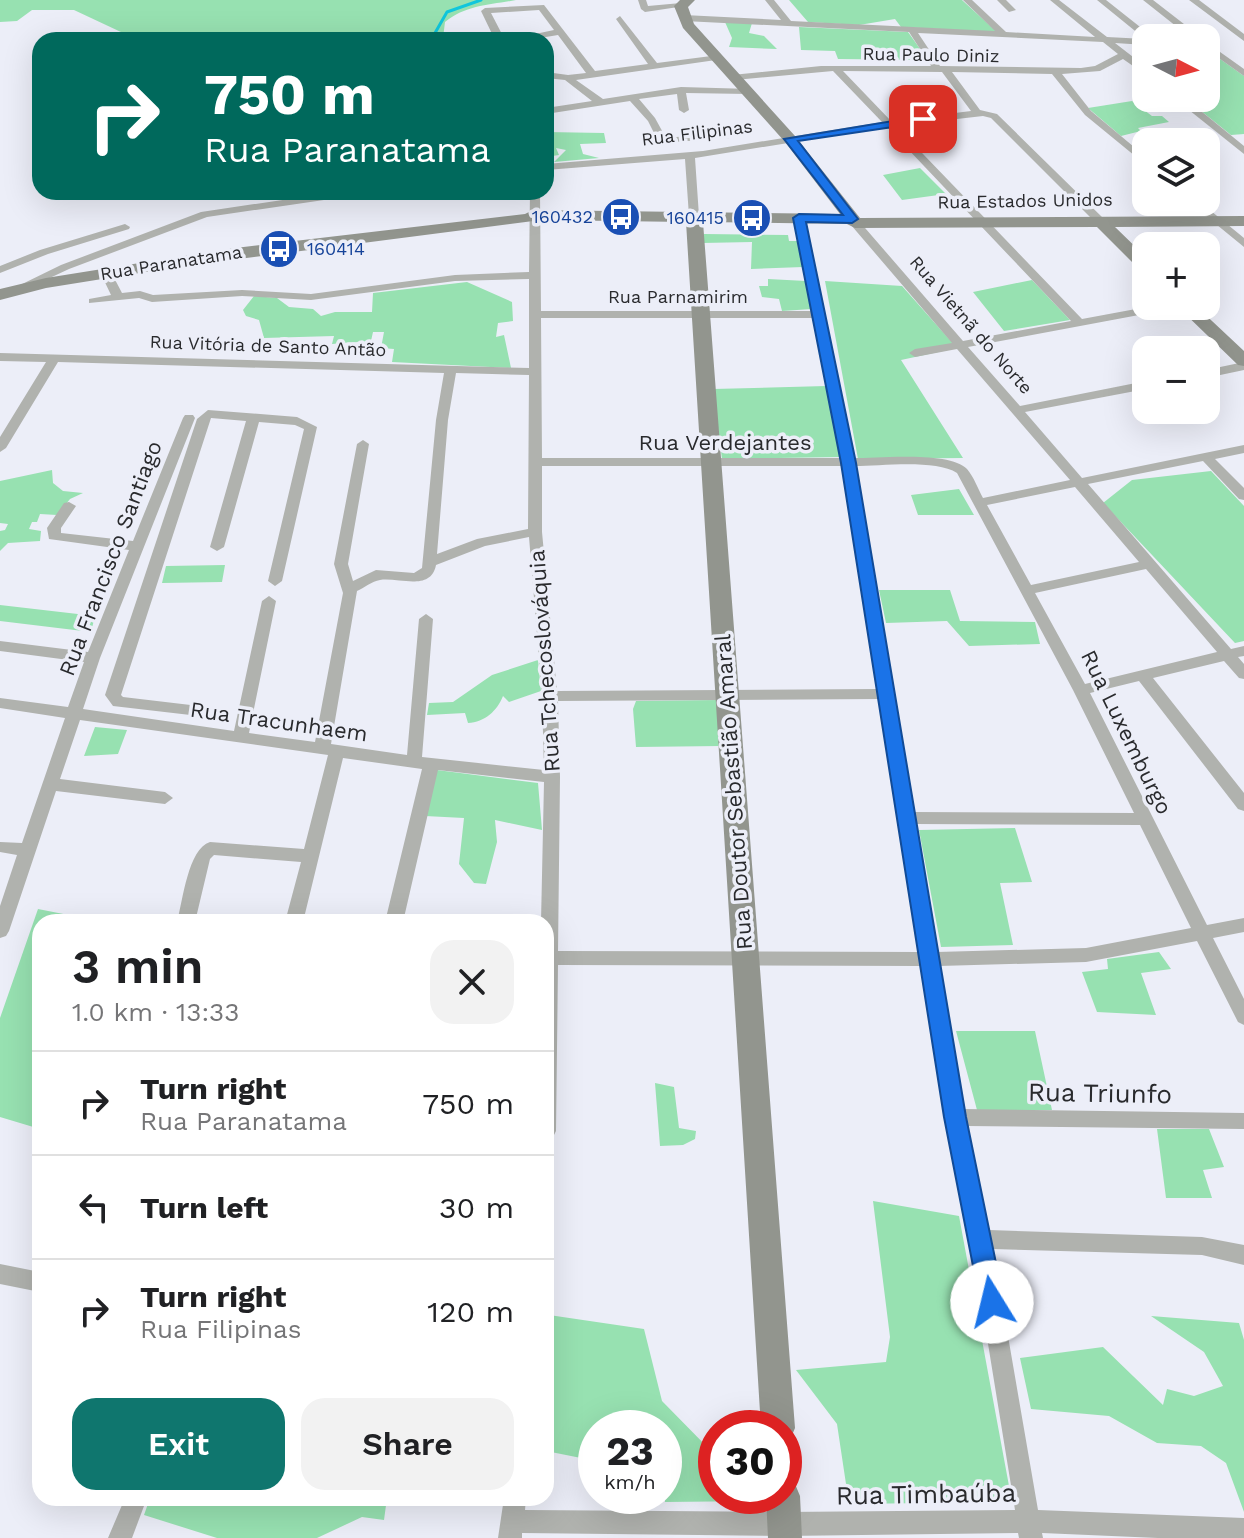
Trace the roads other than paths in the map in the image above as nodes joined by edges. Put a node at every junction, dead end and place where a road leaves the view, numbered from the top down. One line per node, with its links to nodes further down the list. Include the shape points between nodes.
1 (642, 0): 9 (street, via 645,9)
2 (769, 0): 12 (street)
3 (967, 0): 19 (street)
4 (1001, 0): 10 (street)
5 (1054, 0): 21 (street)
6 (1101, 0): 14 (street)
7 (1147, 0): 13 (street)
8 (1193, 0): 20 (street)
9 (685, 8): 12 (street); 27 (street, Rua Vietnã do Norte)
10 (1012, 10)
11 (620, 19): 29 (street)
12 (789, 24): 15 (street)
13 (1179, 24)
14 (1132, 26)
15 (912, 30): 19 (street); 31 (street)
16 (496, 32): 17 (street, via 485,11 533,5 544,8)
17 (560, 32): 18 (street); 34 (street)
18 (554, 33)
19 (1004, 35): 21 (street)
20 (1244, 38)
21 (1103, 40): 22 (street); 25 (street)
22 (1132, 40)
23 (1220, 46): 24 (street)
24 (1244, 48)
25 (1123, 55): 28 (street); 32 (street, Rua Paulo Diniz, via 1097,69)
26 (1220, 55): 33 (street)
27 (716, 57): 29 (street); 36 (street, Rua Vietnã do Norte)
28 (1132, 62)
29 (654, 65): 34 (street)
30 (836, 69): 31 (street, Rua Paulo Diniz); 36 (street, Rua Paulo Diniz); 46 (street)
31 (942, 71): 32 (street, Rua Paulo Diniz); 45 (street)
32 (1055, 72): 50 (street, via 1088,113)
33 (1244, 73)
34 (592, 74): 37 (street)
35 (554, 76): 37 (street)
36 (735, 77): 39 (street, Rua Vietnã do Norte)
37 (568, 78): 41 (street)
38 (681, 90): 39 (street); 40 (street); 43 (street)
39 (748, 91): 49 (street, Rua Vietnã do Norte)
40 (632, 97): 41 (street); 48 (street, via 663,141)
41 (600, 102): 42 (street)
42 (554, 110)
43 (684, 110)
44 (1196, 112): 51 (street)
45 (977, 113): 46 (street, Rua Filipinas); 61 (street, Rua Filipinas, via 994,116)
46 (889, 124): 49 (street, Rua Filipinas); 65 (street)
47 (730, 135): 48 (street)
48 (710, 138): 52 (street)
49 (790, 139): 52 (street, Rua Filipinas); 62 (street, Rua Vietnã do Norte)
50 (1132, 150)
51 (1244, 151)
52 (721, 152): 53 (street, Rua Filipinas)
53 (690, 156): 54 (street, Rua Filipinas); 57 (street, Rua Doutor Sebastião Amaral)
54 (554, 166)
55 (302, 200): 72 (street, via 205,214)
56 (534, 200): 59 (street, Rua Tchecoslováquia)
57 (694, 216): 59 (street, Rua Paranatama); 60 (street, Rua Paranatama); 77 (street, Rua Doutor Sebastião Amaral)
58 (1211, 216): 63 (street)
59 (533, 217): 70 (street, Rua Paranatama, via 288,244); 71 (street, Rua Tchecoslováquia)
60 (799, 218): 62 (street, Rua Paranatama); 78 (street)
61 (1099, 220): 63 (street, Rua Estados Unidos); 65 (street, Rua Estados Unidos); 68 (street)
62 (854, 221): 65 (street, Rua Estados Unidos); 81 (street, Rua Vietnã do Norte)
63 (1217, 221): 64 (street, Rua Estados Unidos); 67 (street)
64 (1244, 221)
65 (982, 222): 80 (street)
66 (125, 227): 69 (street)
67 (1244, 244)
68 (1132, 252)
69 (0, 270)
70 (107, 274): 72 (street, Rua Paranatama); 73 (street)
71 (537, 275): 73 (street, via 455,278 311,297); 76 (street, Rua Tchecoslováquia)
72 (6, 291)
73 (118, 297): 74 (street)
74 (93, 301)
75 (1132, 313): 80 (street)
76 (537, 314): 77 (street, Rua Parnamirim); 88 (street, Rua Tchecoslováquia)
77 (700, 315): 78 (street, Rua Parnamirim); 98 (street, Rua Doutor Sebastião Amaral)
78 (819, 315): 99 (street)
79 (1200, 320): 85 (street)
80 (1080, 323): 81 (street)
81 (962, 345): 82 (street); 90 (street, Rua Vietnã do Norte)
82 (915, 353)
83 (0, 357): 84 (street, Rua Vitória de Santo Antão)
84 (54, 358): 87 (street, Rua Vitória de Santo Antão); 94 (street)
85 (1244, 364): 86 (street)
86 (1220, 370)
87 (450, 371): 88 (street, Rua Vitória de Santo Antão); 108 (street)
88 (535, 372): 97 (street, Rua Tchecoslováquia)
89 (1132, 388): 90 (street)
90 (1018, 410): 101 (street, Rua Vietnã do Norte)
91 (254, 416): 107 (street); 110 (street, via 304,422 312,429); 126 (street, via 212,413 203,419 113,695 118,702)
92 (189, 418): 106 (street, Rua Francisco Santiago)
93 (363, 444): 111 (street, via 341,564)
94 (0, 448)
95 (1244, 449): 96 (street)
96 (1206, 457): 101 (street); 102 (street)
97 (534, 462): 98 (street, Rua Verdejantes); 105 (street, Rua Tchecoslováquia)
98 (712, 463): 99 (street, Rua Verdejantes); 123 (street, Rua Doutor Sebastião Amaral)
99 (848, 463): 100 (street, Rua Verdejantes, via 944,463); 122 (street)
100 (962, 471): 103 (street, Rua Luxemburgo)
101 (1077, 484): 103 (street); 109 (street, Rua Vietnã do Norte)
102 (1244, 496)
103 (981, 502): 112 (street, Rua Luxemburgo)
104 (69, 506): 106 (street, via 54,536)
105 (535, 532): 108 (street, via 482,542); 124 (street, Rua Tchecoslováquia)
106 (136, 546): 118 (street, Rua Francisco Santiago)
107 (217, 547)
108 (431, 562): 111 (street, via 422,577 376,575)
109 (1149, 564): 112 (street); 117 (street, Rua Vietnã do Norte)
110 (275, 581)
111 (350, 589): 131 (street)
112 (1028, 590): 121 (street, Rua Luxemburgo)
113 (269, 601): 130 (street)
114 (426, 619): 132 (street)
115 (0, 646): 118 (street)
116 (1244, 651): 117 (street)
117 (1227, 654): 119 (street, Rua Vietnã do Norte); 120 (street)
118 (93, 658): 128 (street, Rua Francisco Santiago)
119 (1244, 674)
120 (1143, 676): 121 (street); 136 (street)
121 (1081, 690): 138 (street, Rua Luxemburgo)
122 (885, 694): 123 (street); 137 (street)
123 (725, 695): 124 (street); 149 (street, Rua Doutor Sebastião Amaral)
124 (550, 696): 133 (street, Rua Tchecoslováquia)
125 (0, 703): 128 (street, Rua Tracunhaem)
126 (149, 706): 127 (street); 129 (street)
127 (199, 711)
128 (74, 716): 129 (street, Rua Tracunhaem); 134 (street, Rua Francisco Santiago)
129 (139, 724): 130 (street, Rua Tracunhaem)
130 (240, 737): 131 (street, Rua Tracunhaem)
131 (329, 750): 132 (street, Rua Tracunhaem); 141 (street)
132 (422, 763): 133 (street, Rua Tracunhaem); 144 (street)
133 (552, 777): 145 (street, Rua Tchecoslováquia)
134 (50, 784): 135 (street); 140 (street, Rua Francisco Santiago)
135 (165, 798)
136 (1244, 805)
137 (905, 818): 138 (street); 151 (street)
138 (1142, 819): 148 (street, Rua Luxemburgo)
139 (3, 847): 140 (street)
140 (29, 850): 147 (street, Rua Francisco Santiago)
141 (310, 856): 142 (street, via 210,848 202,856); 143 (street)
142 (188, 914)
143 (296, 914)
144 (395, 914)
145 (552, 914)
146 (1244, 925): 148 (street)
147 (0, 931)
148 (1203, 935): 151 (street, via 1086,955); 152 (street, Rua Luxemburgo)
149 (745, 957): 150 (street); 151 (street); 159 (street, Rua Doutor Sebastião Amaral)
150 (554, 958)
151 (928, 959): 153 (street)
152 (1244, 1017)
153 (955, 1117): 154 (street, Rua Triunfo); 155 (street)
154 (1244, 1121)
155 (981, 1239): 156 (street, via 1202,1246); 163 (street)
156 (1244, 1255)
157 (0, 1274): 158 (street)
158 (32, 1280)
159 (777, 1410)
160 (133, 1506): 165 (street)
161 (513, 1519): 162 (street, Rua Timbaúba)
162 (784, 1519): 163 (street, Rua Timbaúba)
163 (1030, 1529): 164 (street, Rua Timbaúba)
164 (1244, 1530)
165 (120, 1538)

